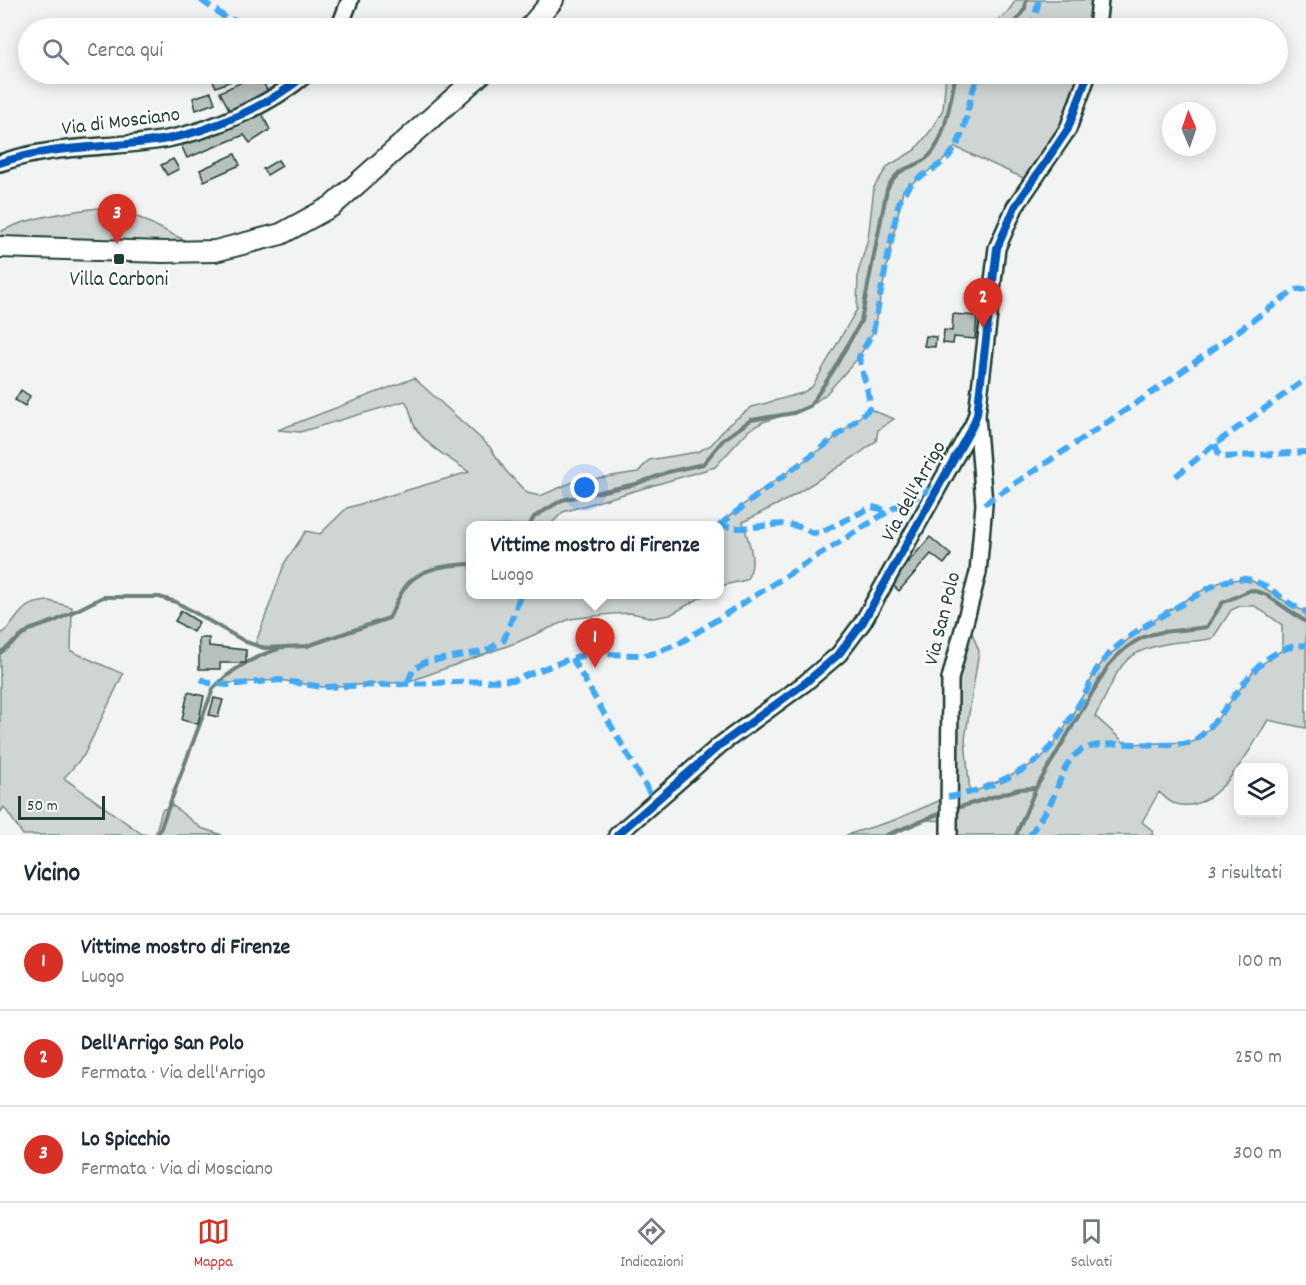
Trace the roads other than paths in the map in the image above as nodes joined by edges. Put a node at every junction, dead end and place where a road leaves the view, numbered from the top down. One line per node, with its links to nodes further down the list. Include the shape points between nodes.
1 (350, 0): 4 (street)
2 (553, 0): 5 (main road)
3 (1100, 0): 6 (street)
4 (343, 18)
5 (538, 18)
6 (1098, 18)
7 (293, 84): 10 (street, Via di Mosciano, via 278,95 205,129 166,139 23,155)
8 (470, 84): 11 (main road, via 332,207 281,234 215,250)
9 (1084, 84): 12 (street, Via dell'Arrigo, via 1068,129 1015,207 997,248)
10 (0, 163)
11 (0, 247)
12 (977, 414): 13 (street, Via dell'Arrigo, via 863,622 839,654 720,745); 14 (street, Via San Polo, via 984,504 978,573 950,679)
13 (618, 835)
14 (949, 835)

